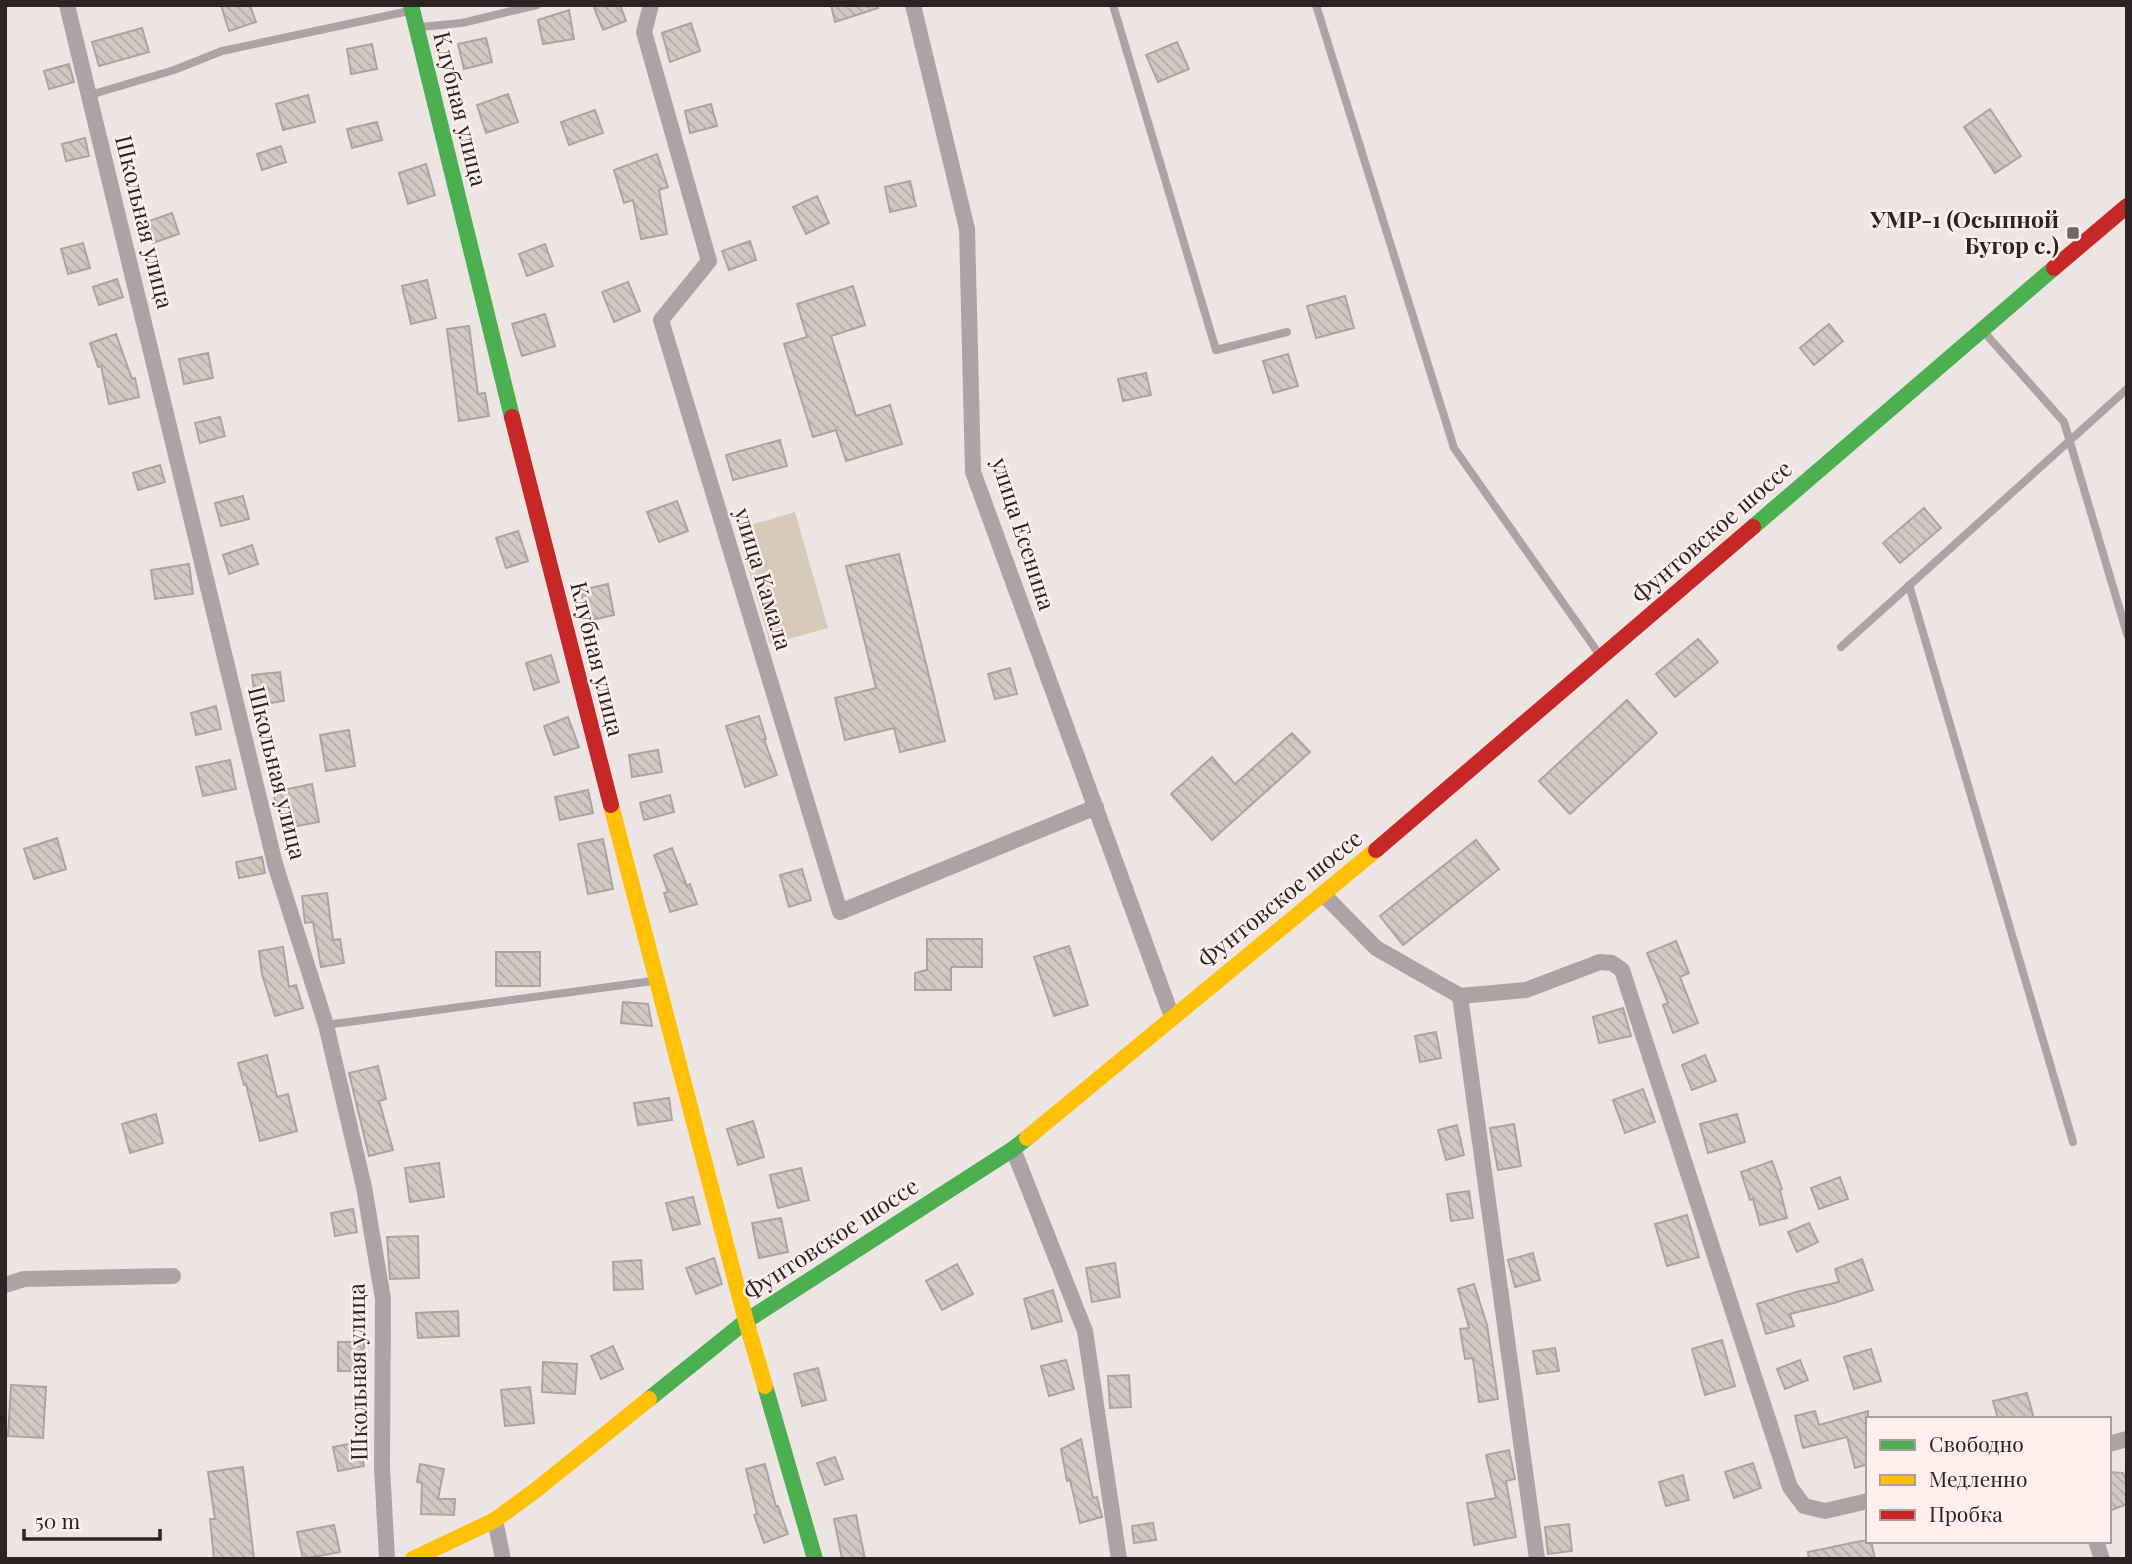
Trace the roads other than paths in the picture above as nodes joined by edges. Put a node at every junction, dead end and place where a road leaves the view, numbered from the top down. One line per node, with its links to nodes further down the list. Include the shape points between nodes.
1 (67, 5): 9 (street, Школьная улица)
2 (537, 5): 8 (lane, via 463,23)
3 (651, 5): 19 (street, улица Камала, via 644,32 709,261 661,320 840,912)
4 (913, 5): 19 (street, улица Есенина, via 967,229 973,472)
5 (1113, 5): 12 (lane, via 1216,350)
6 (1316, 5): 18 (lane, via 1454,448)
7 (412, 8): 8 (street, Клубная улица); 9 (lane, via 222,51)
8 (417, 28): 21 (street, Клубная улица)
9 (90, 95): 24 (street, Школьная улица, via 275,863)
10 (2127, 206): 11 (street, Фунтовское шоссе)
11 (1982, 329): 14 (lane, via 2064,422); 18 (street, Фунтовское шоссе)
12 (1287, 332)
13 (2127, 389): 14 (lane)
14 (2069, 441): 15 (lane); 16 (lane)
15 (1909, 585): 17 (lane); 25 (lane)
16 (2127, 634)
17 (1842, 646)
18 (1601, 657): 20 (street, Фунтовское шоссе)
19 (1096, 807): 23 (street, улица Есенина)
20 (1324, 895): 22 (street, via 1376,948); 23 (street, Фунтовское шоссе)
21 (656, 980): 24 (lane); 29 (street, Клубная улица)
22 (1460, 996): 30 (street, via 1526,990 1601,962 1622,970 1790,1488 1804,1506 1825,1511); 37 (street)
23 (1172, 1017): 26 (street, Фунтовское шоссе)
24 (327, 1025): 32 (street, Школьная улица, via 364,1187 383,1299 382,1467)
25 (2073, 1142)
26 (1013, 1149): 29 (street, Фунтовское шоссе); 36 (street, via 1085,1331)
27 (173, 1276): 28 (street, via 24,1279)
28 (5, 1285)
29 (746, 1321): 31 (street, Фунтовское шоссе); 35 (street, Клубная улица)
30 (1866, 1502)
31 (495, 1520): 33 (street, Фунтовское шоссе); 34 (street)
32 (387, 1559)
33 (413, 1559)
34 (503, 1559)
35 (815, 1559)
36 (1119, 1559)
37 (1537, 1559)

